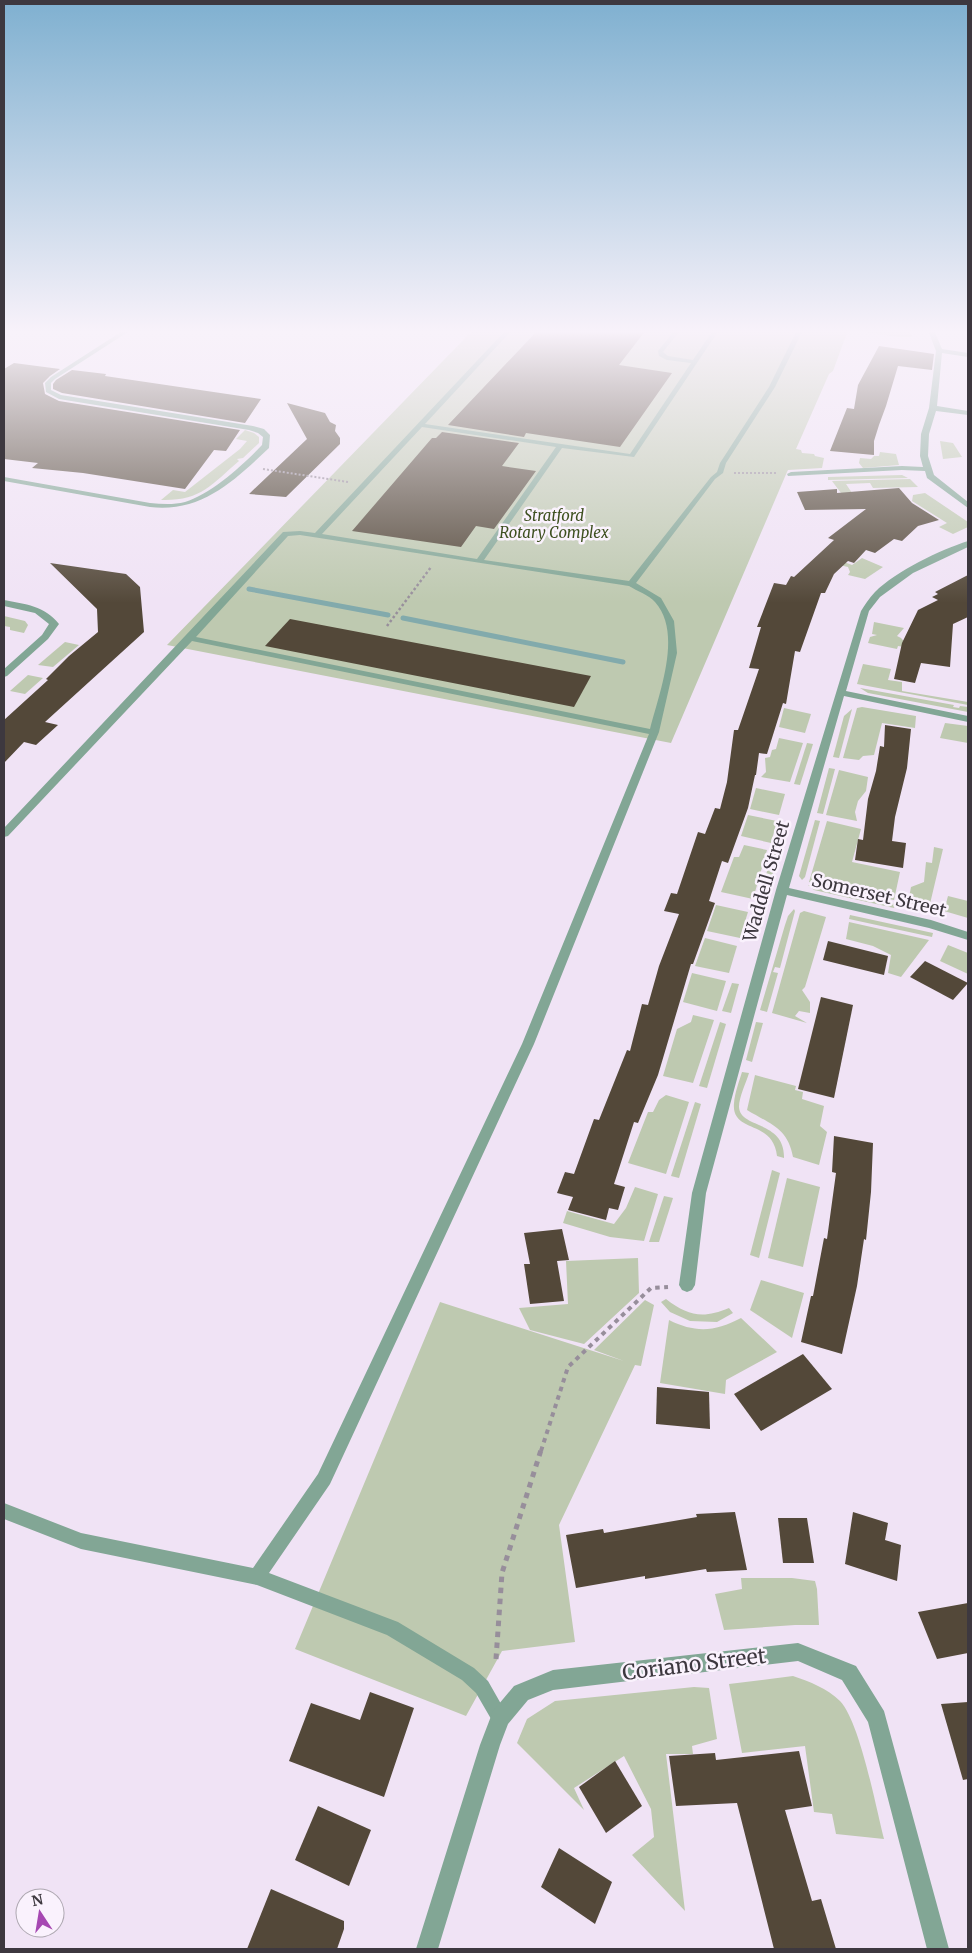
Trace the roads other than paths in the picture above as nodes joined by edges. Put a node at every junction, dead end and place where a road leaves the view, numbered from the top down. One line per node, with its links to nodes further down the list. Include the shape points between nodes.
1 (208, 421): 10 (street, via 250,428 265,434 268,440 266,446 205,497 180,506 150,505)
2 (424, 421): 6 (lane)
3 (656, 421): 7 (lane, via 632,456)
4 (750, 421): 15 (lane, via 720,473)
5 (929, 421): 8 (street, via 923,446)
6 (420, 425): 7 (lane); 12 (lane)
7 (560, 446): 14 (lane)
8 (929, 469): 9 (street); 11 (street, via 934,480)
9 (791, 474)
10 (4, 479)
11 (968, 506)
12 (317, 536): 14 (lane); 17 (lane, via 286,534)
13 (968, 544): 19 (street, Waddell Street, via 904,576 879,594 865,612)
14 (479, 562): 15 (lane)
15 (631, 584): 21 (lane, via 658,600 670,621 673,653)
16 (4, 603): 18 (street, via 35,609 54,624 45,637)
17 (190, 638): 21 (lane); 22 (lane)
18 (4, 674)
19 (842, 693): 20 (street); 23 (street, Waddell Street)
20 (968, 719)
21 (654, 732): 27 (lane, via 528,1044 328,1470)
22 (4, 834)
23 (782, 890): 24 (street, Somerset Street, via 931,924); 25 (street, Waddell Street, via 699,1193)
24 (968, 936)
25 (687, 1286)
26 (4, 1511): 27 (lane, via 81,1542)
27 (257, 1577): 28 (lane, via 392,1628 468,1674 482,1687)
28 (500, 1718): 29 (street, Coriano Street); 30 (street, Coriano Street, via 521,1693 553,1680 798,1652 849,1673 877,1718)
29 (427, 1949)
30 (938, 1949)

